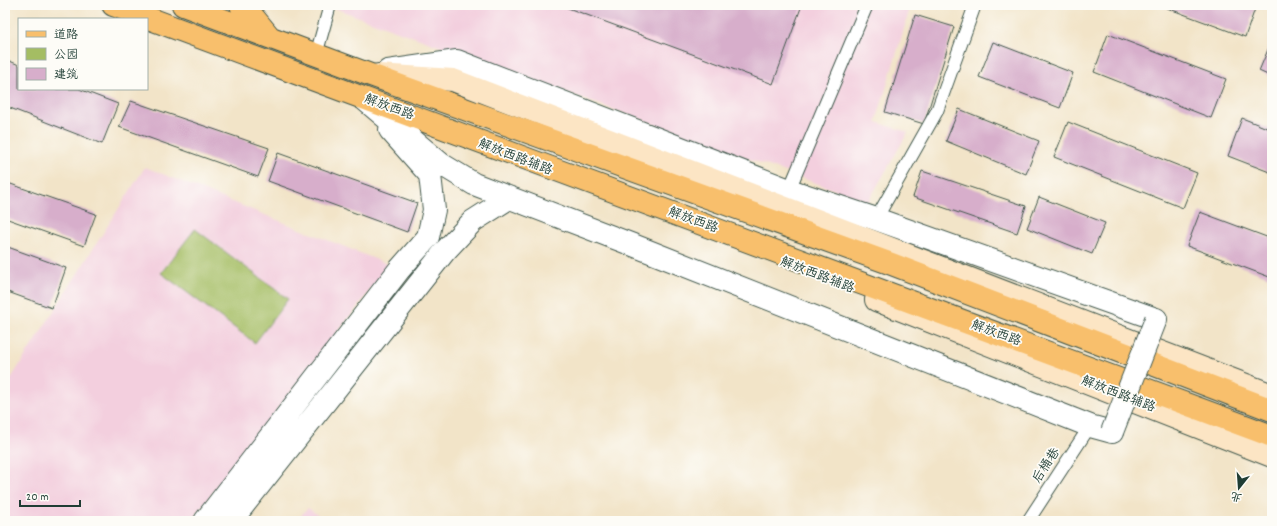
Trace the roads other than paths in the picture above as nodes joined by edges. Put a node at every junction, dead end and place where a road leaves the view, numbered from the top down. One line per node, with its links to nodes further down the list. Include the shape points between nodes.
1 (113, 5): 10 (main road, 解放西路)
2 (183, 5): 7 (main road, 解放西路)
3 (241, 5): 7 (main road)
4 (330, 5): 8 (lane)
5 (867, 5): 11 (lane)
6 (975, 5): 13 (lane, via 937,111)
7 (269, 37): 8 (main road, 解放西路)
8 (316, 55): 9 (main road, 解放西路)
9 (368, 74): 11 (street, via 457,61); 14 (main road, via 453,80); 15 (main road, 解放西路, via 889,262)
10 (361, 97): 12 (street, via 441,164 474,184); 17 (main road, 解放西路); 18 (main road, 解放西路辅路); 19 (street, via 430,175 434,210 428,237 399,270)
11 (789, 190): 13 (street)
12 (509, 198): 16 (street, via 640,247); 20 (street, via 473,221 445,251)
13 (876, 219): 16 (street, bridge, via 1156,319 1112,432)
14 (1272, 394)
15 (1272, 410)
16 (1090, 426): 21 (lane, 后桶巷)
17 (1272, 436)
18 (1272, 456)
19 (205, 521)
20 (231, 521)
21 (1028, 521)

